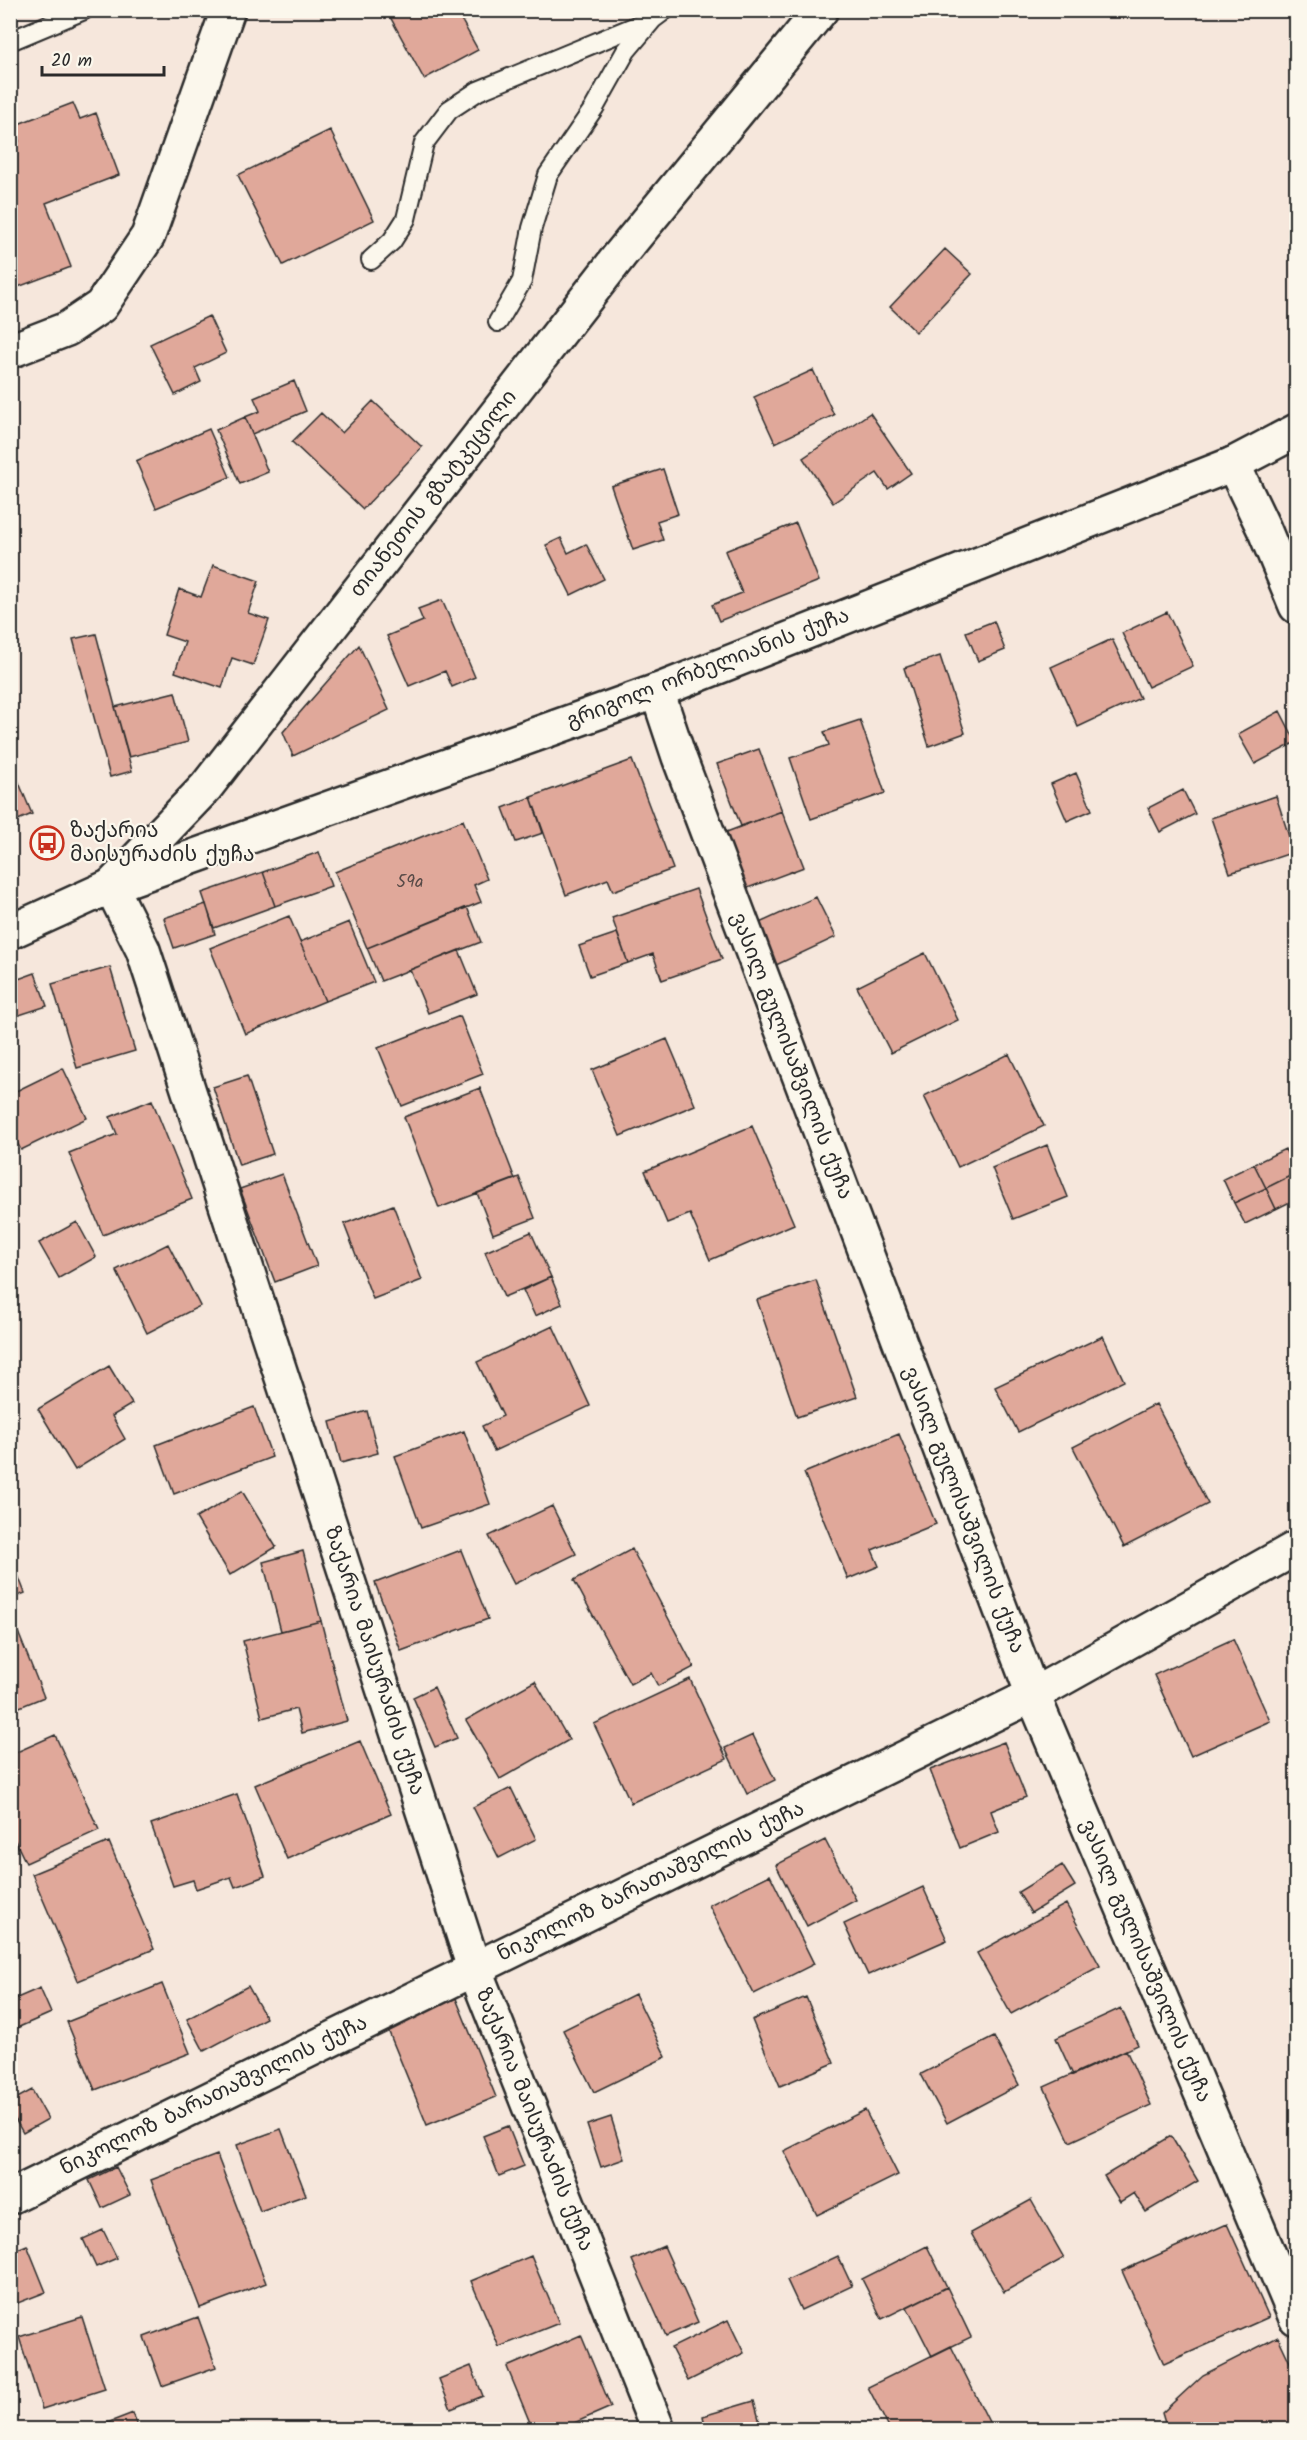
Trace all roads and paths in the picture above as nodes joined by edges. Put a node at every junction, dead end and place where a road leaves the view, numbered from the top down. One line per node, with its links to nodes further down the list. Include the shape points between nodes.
1 (84, 10): 5 (lane)
2 (228, 10): 8 (street, via 148,236 101,306 67,329)
3 (821, 10): 13 (street, თიანეთის გზატკეცილი, via 620,255 206,787)
4 (659, 15): 6 (lane, via 478,91 449,110 424,143 406,219 392,241); 7 (lane, via 626,51 594,108 548,175 522,281)
5 (10, 41)
6 (371, 260)
7 (498, 322)
8 (10, 351)
9 (1296, 431): 10 (street, გრიგოლ ორბელიანის ქუჩა)
10 (1233, 464): 11 (street); 12 (street, გრიგოლ ორბელიანის ქუჩა)
11 (1296, 606)
12 (657, 691): 13 (street, გრიგოლ ორბელიანის ქუჩა); 16 (street, ვასილ გულისაშვილის ქუჩა)
13 (111, 886): 14 (street, თიანეთის გზატკეცილი); 17 (street, ზაქარია მაისურაძის ქუჩა, via 143,950)
14 (10, 932)
15 (1296, 1548): 16 (street, ნიკოლოზ ბარათაშვილის ქუჩა)
16 (1033, 1695): 17 (street, ნიკოლოზ ბარათაშვილის ქუჩა); 19 (street, ვასილ გულისაშვილის ქუჩა)
17 (474, 1968): 18 (street, ნიკოლოზ ბარათაშვილის ქუჩა); 20 (street, ზაქარია მაისურაძის ქუჩა)
18 (10, 2197)
19 (1296, 2318)
20 (658, 2430)

